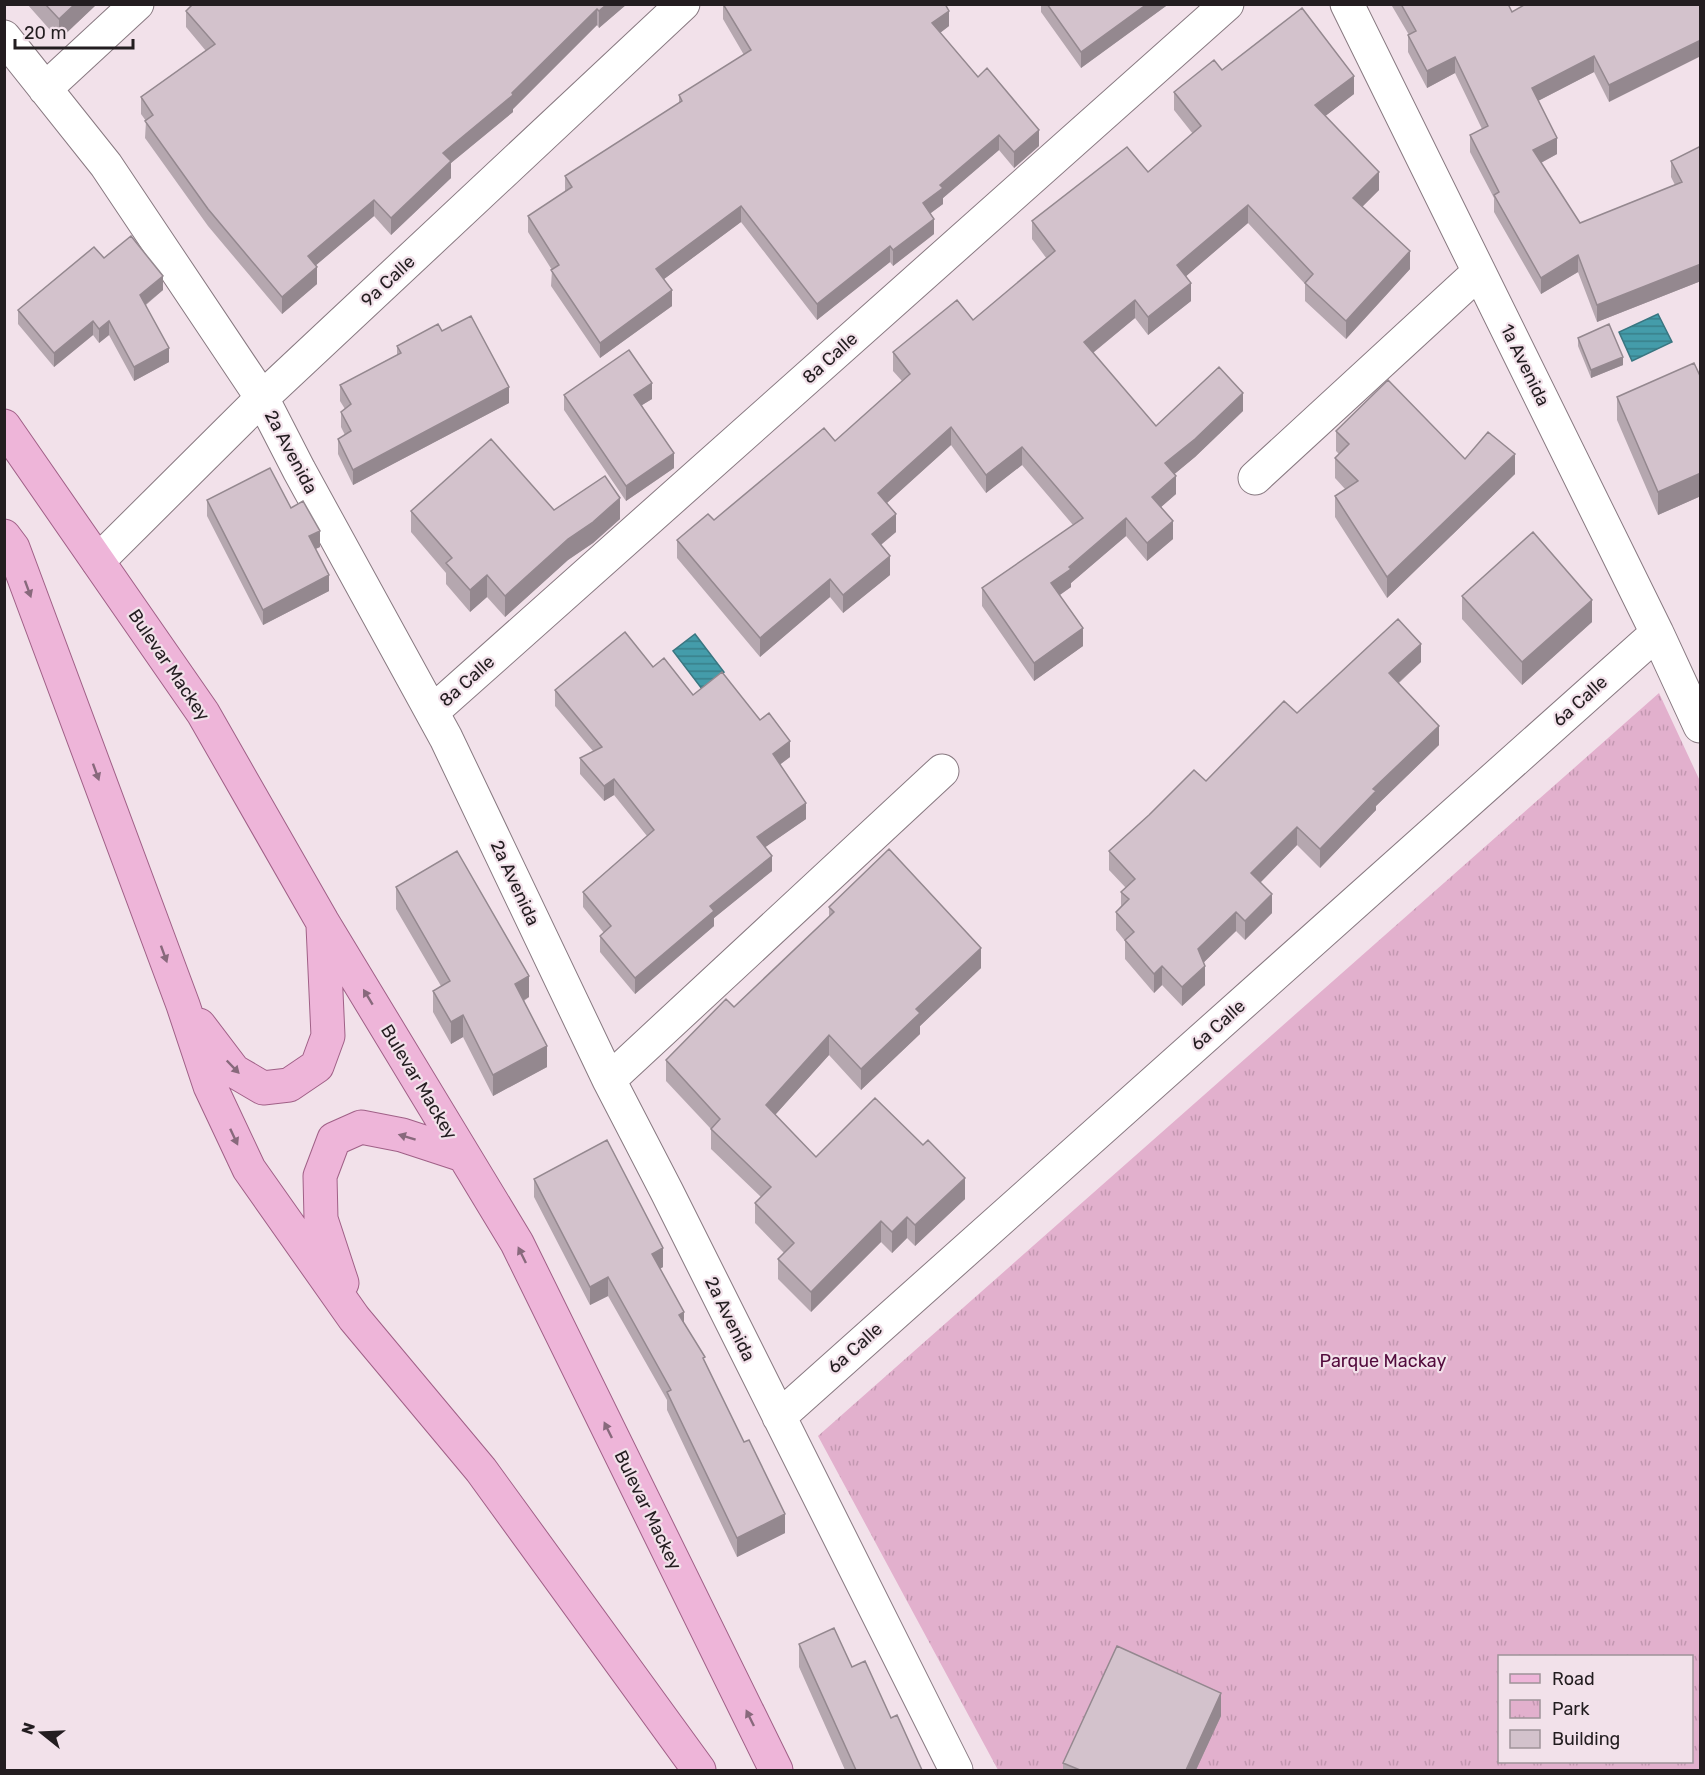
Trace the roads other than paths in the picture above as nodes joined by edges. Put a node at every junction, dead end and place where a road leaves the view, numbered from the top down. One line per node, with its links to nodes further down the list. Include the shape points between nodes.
1 (137, 4): 6 (street)
2 (683, 4): 8 (street, 9a Calle)
3 (1227, 4): 14 (street, 8a Calle)
4 (1347, 4): 7 (street, 1a Avenida)
5 (4, 37): 6 (street, 2a Avenida)
6 (45, 88): 8 (street, 2a Avenida, via 106,165)
7 (1479, 272): 10 (street); 13 (street, 1a Avenida)
8 (262, 398): 12 (street, 9a Calle); 14 (street, 2a Avenida)
9 (4, 426): 12 (main road, Bulevar Mackey)
10 (1255, 478)
11 (4, 536): 18 (main road, one-way to 18, via 13,548)
12 (98, 561): 17 (main road, Bulevar Mackey, via 203,713)
13 (1657, 633): 15 (street, 1a Avenida); 22 (street, 6a Calle)
14 (432, 712): 19 (street, 2a Avenida)
15 (1701, 726)
16 (942, 771): 19 (street)
17 (322, 921): 18 (main road, one-way to 17, via 234,1071 262,1088 289,1085 317,1066 328,1036); 20 (main road, Bulevar Mackey, one-way to 17)
18 (183, 1005): 21 (main road, one-way to 21, via 210,1086 249,1169)
19 (609, 1080): 22 (street, 2a Avenida)
20 (463, 1155): 21 (main road, one-way to 21, via 402,1135 361,1127 334,1138 320,1176 321,1219); 24 (main road, Bulevar Mackey, one-way to 20, via 517,1243)
21 (354, 1318): 23 (main road, via 481,1470)
22 (779, 1417): 25 (street, 2a Avenida)
23 (699, 1770)
24 (776, 1770)
25 (956, 1770)

